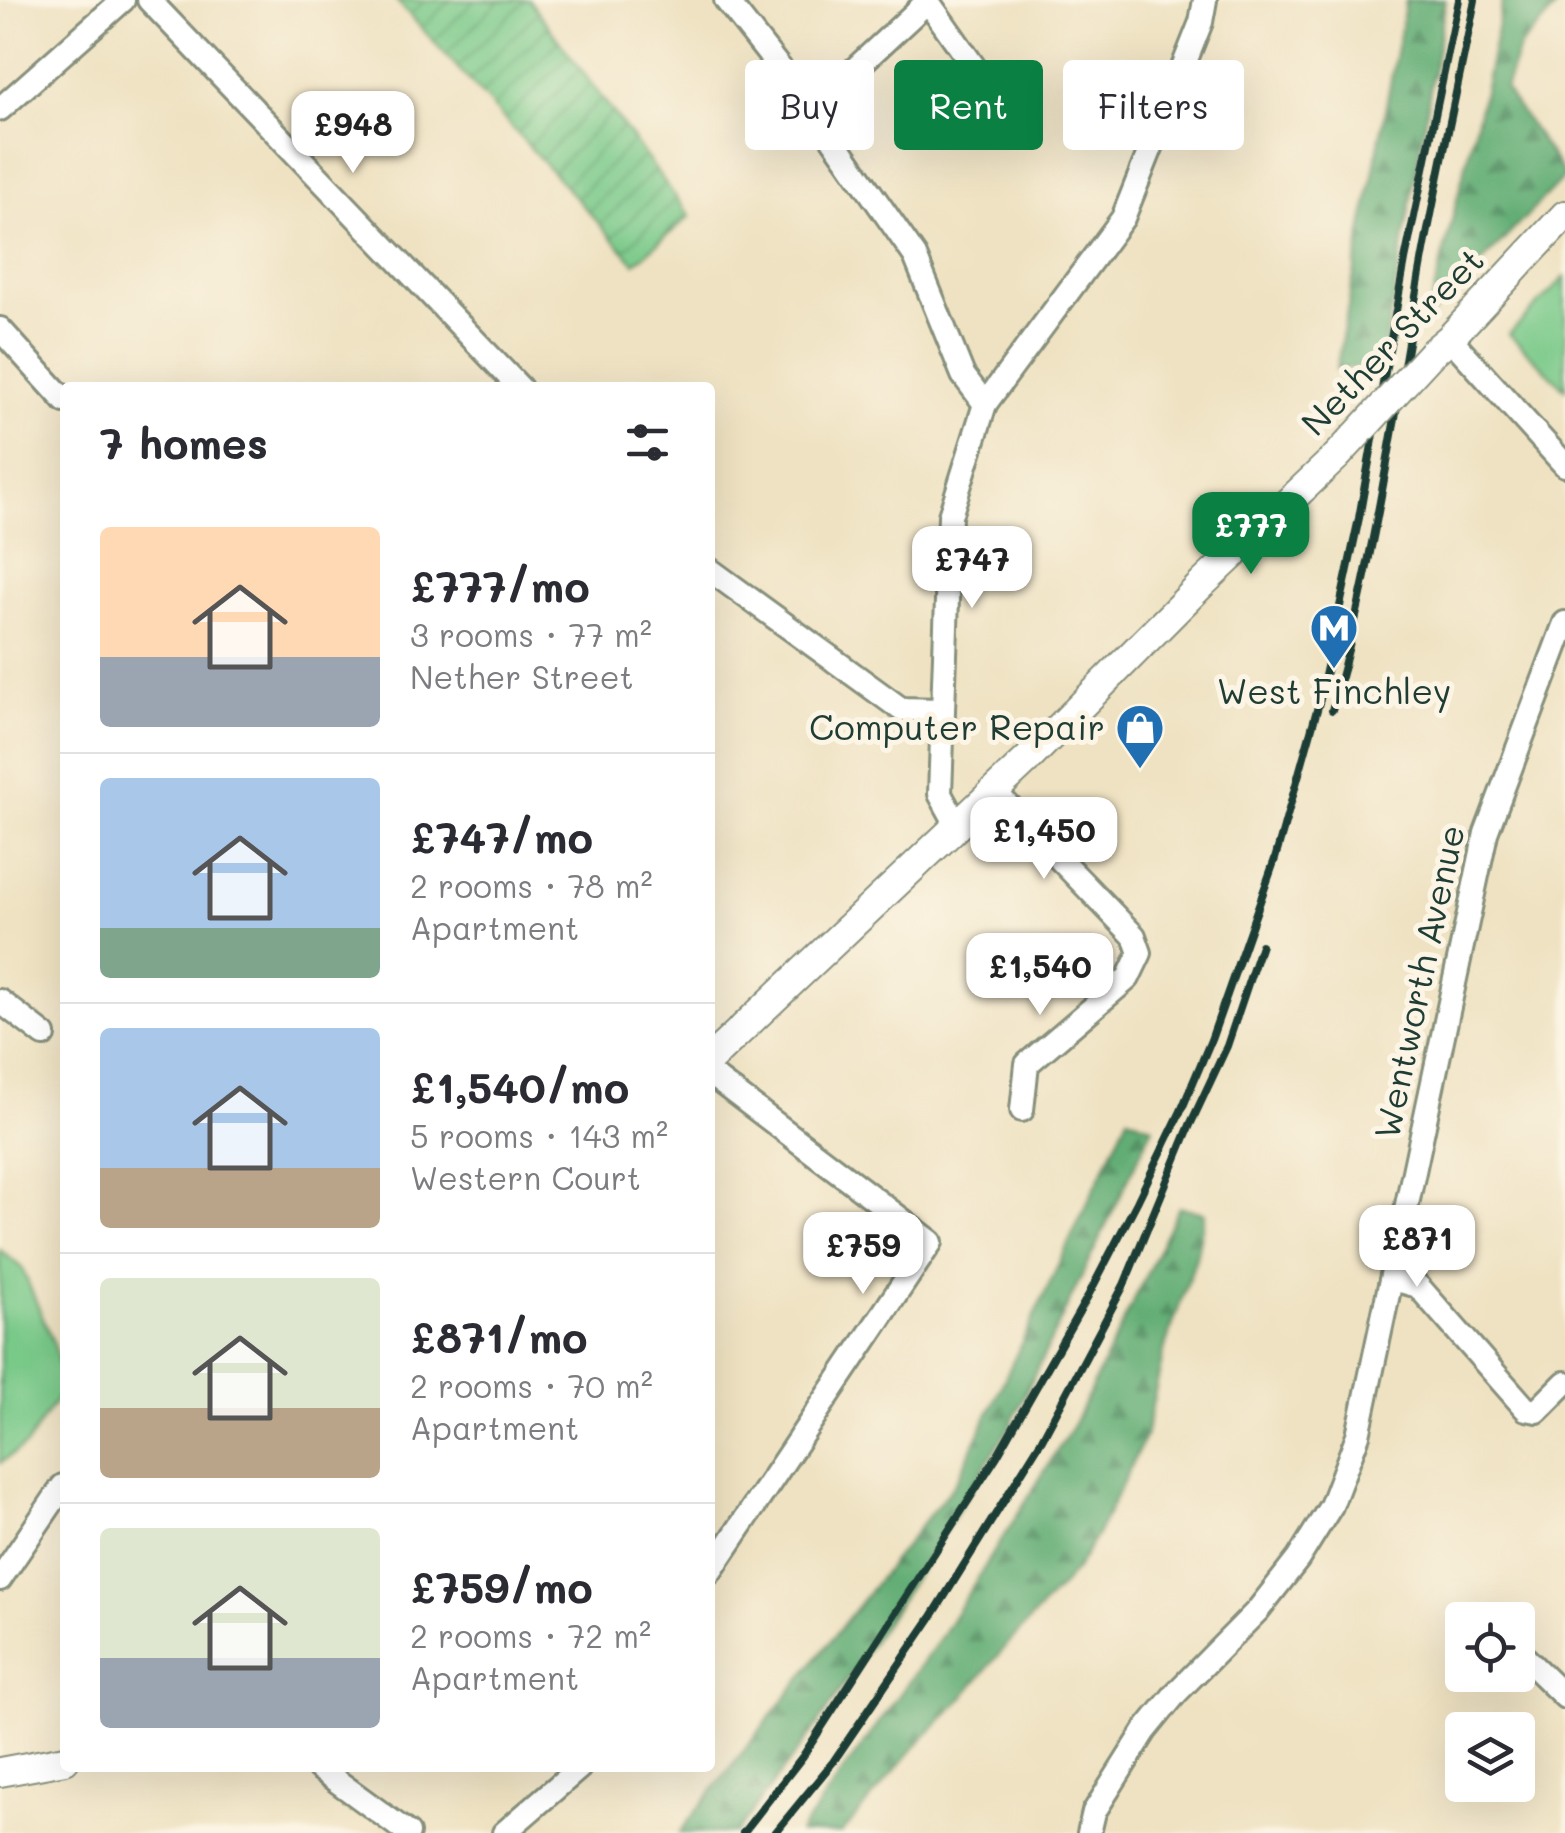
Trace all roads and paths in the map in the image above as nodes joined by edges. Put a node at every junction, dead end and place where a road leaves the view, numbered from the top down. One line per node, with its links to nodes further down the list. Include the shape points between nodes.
1 (123, 0): 9 (street)
2 (149, 0): 14 (street)
3 (726, 0): 6 (street)
4 (927, 0): 7 (street); 8 (street)
5 (1204, 0): 16 (street, via 1122,218)
6 (773, 60)
7 (864, 60)
8 (969, 60)
9 (0, 110)
10 (841, 150): 16 (street, via 915,256 963,375)
11 (1565, 215): 13 (street, Nether Street)
12 (0, 329): 15 (street)
13 (1441, 346): 17 (street); 22 (street, Nether Street, bridge, via 1338,456)
14 (514, 382)
15 (60, 395)
16 (985, 404): 21 (street, via 950,516)
17 (1565, 465)
18 (715, 574): 21 (street, via 901,708)
19 (1565, 623): 20 (street, Wentworth Avenue)
20 (1558, 668): 29 (street, Wentworth Avenue, via 1486,833)
21 (941, 710): 23 (street, via 940,794)
22 (994, 792): 23 (street, Nether Street); 28 (street, via 1134,936 1140,953 1128,978 1027,1064)
23 (957, 824): 26 (street, Nether Street)
24 (0, 1001): 25 (street)
25 (44, 1035)
26 (715, 1055)
27 (715, 1078): 32 (street, via 931,1242)
28 (1022, 1110)
29 (1392, 1279): 30 (street, via 1418,1286 1526,1409 1538,1410); 42 (street, Wentworth Avenue, via 1358,1435 1331,1506 1258,1610 1144,1731 1094,1812)
30 (1565, 1383)
31 (60, 1490): 33 (street)
32 (715, 1565)
33 (0, 1578)
34 (1535, 1667): 35 (street)
35 (1565, 1696)
36 (60, 1761): 37 (street)
37 (0, 1772)
38 (324, 1772): 40 (street)
39 (574, 1772): 41 (street)
40 (408, 1833)
41 (504, 1833)
42 (1089, 1833)

